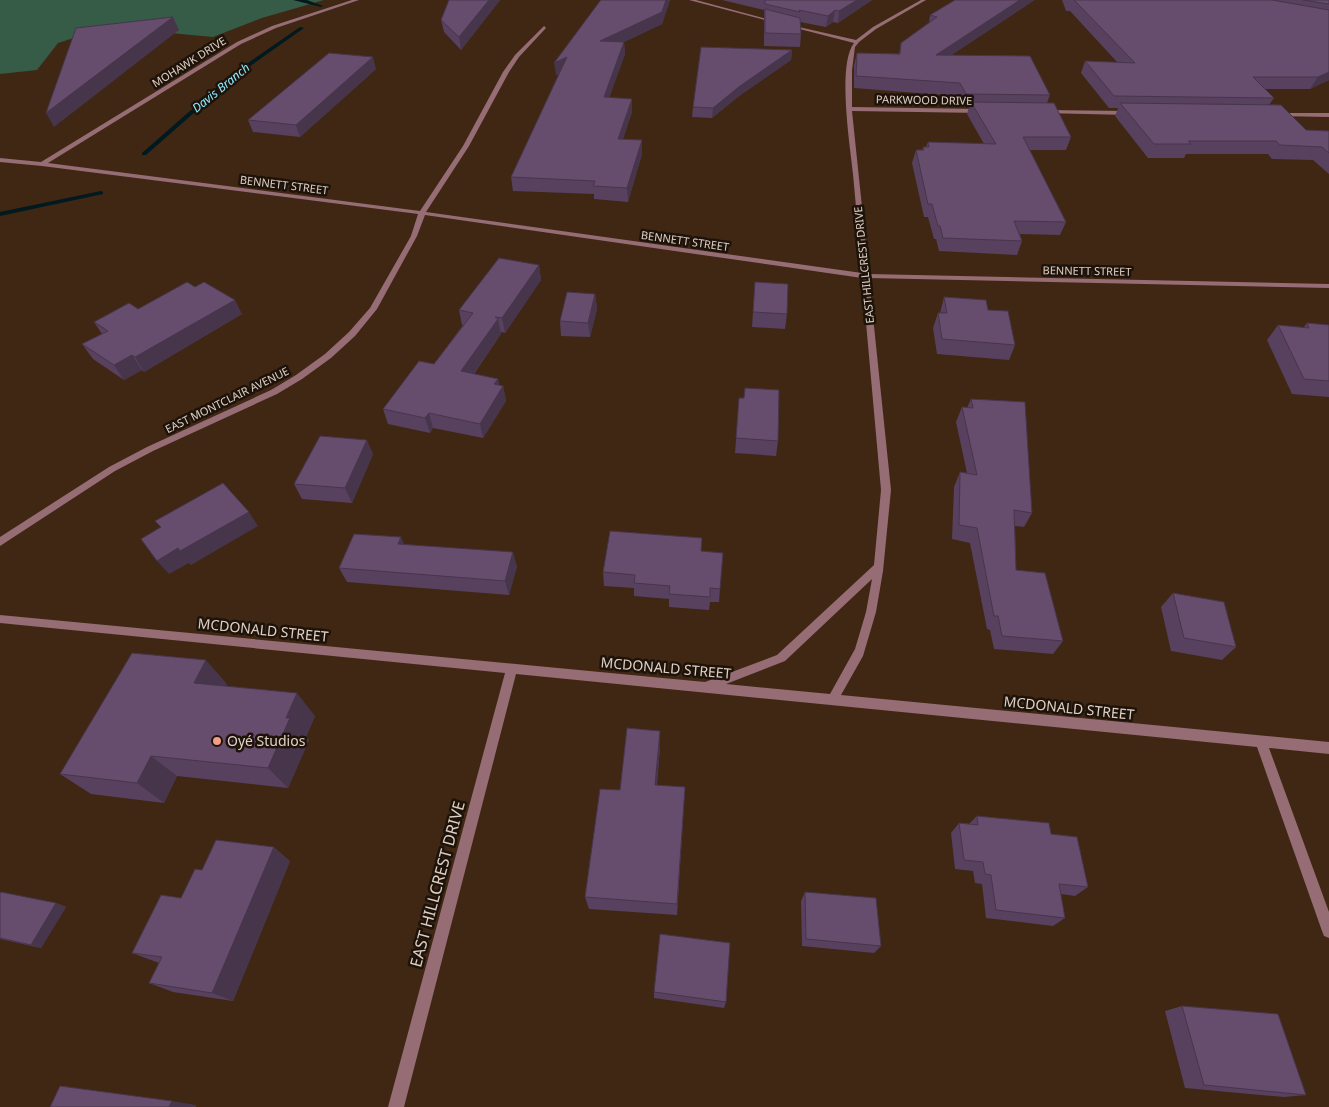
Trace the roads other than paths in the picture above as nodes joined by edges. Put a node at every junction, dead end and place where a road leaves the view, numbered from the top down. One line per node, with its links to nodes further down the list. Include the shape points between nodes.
1 (357, 0): 13 (street, MOHAWK DRIVE, via 239,42)
2 (691, 0): 5 (street)
3 (924, 0): 5 (street)
4 (544, 27): 14 (street, EAST MONTCLAIR AVENUE, via 516,56 466,146)
5 (857, 42): 6 (street, EAST HILLCREST DRIVE, via 850,70)
6 (849, 109): 7 (street, PARKWOOD DRIVE); 15 (street, EAST HILLCREST DRIVE)
7 (988, 111)
8 (1036, 111): 9 (street)
9 (1135, 113)
10 (1271, 114): 11 (street)
11 (1329, 115)
12 (0, 160): 13 (street, BENNETT STREET)
13 (42, 164): 14 (street, BENNETT STREET)
14 (422, 213): 15 (street, BENNETT STREET); 17 (street, EAST MONTCLAIR AVENUE, via 414,236 373,309 328,356 274,392 112,469)
15 (866, 276): 16 (street, BENNETT STREET); 18 (street, EAST HILLCREST DRIVE, via 886,490)
16 (1329, 286)
17 (0, 542)
18 (877, 568): 21 (street, via 781,658); 22 (street, EAST HILLCREST DRIVE, via 871,611 860,649)
19 (0, 619): 20 (street, MCDONALD STREET)
20 (512, 669): 21 (street, MCDONALD STREET); 26 (street, EAST HILLCREST DRIVE)
21 (706, 687): 22 (street, MCDONALD STREET)
22 (833, 700): 23 (street, MCDONALD STREET)
23 (1261, 741): 24 (street, MCDONALD STREET); 25 (street)
24 (1329, 748)
25 (1329, 932)
26 (396, 1107)

